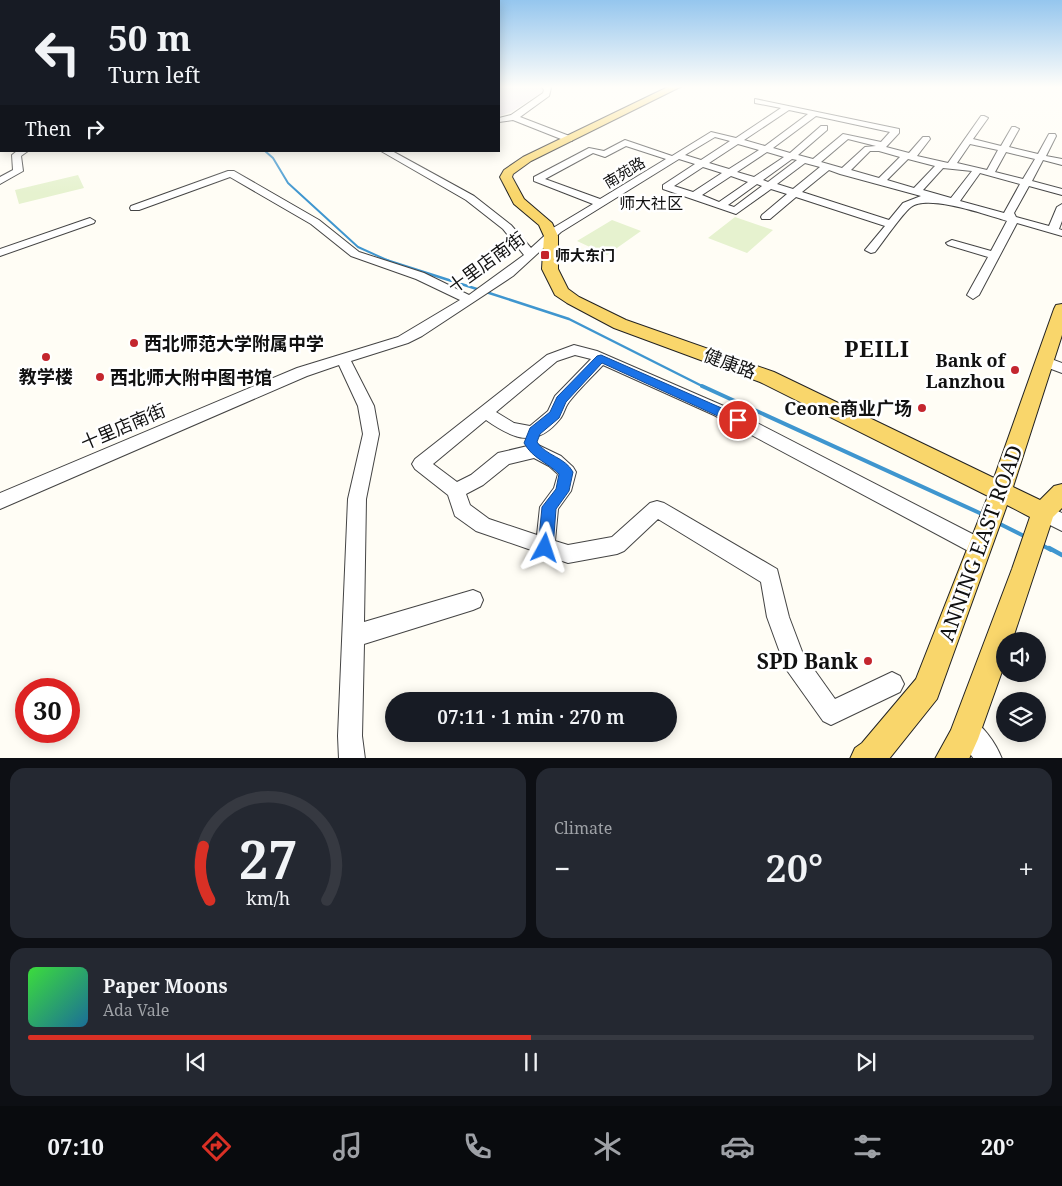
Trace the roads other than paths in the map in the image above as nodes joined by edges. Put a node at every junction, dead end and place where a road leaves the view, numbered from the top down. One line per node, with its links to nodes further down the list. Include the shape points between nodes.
1 (525, 121): 12 (street)
2 (605, 121): 12 (main road)
3 (767, 121): 14 (street)
4 (804, 121): 17 (street)
5 (850, 121): 7 (street)
6 (982, 121): 15 (street)
7 (858, 123): 10 (street); 16 (street, via 896,131)
8 (824, 128): 21 (street)
9 (1015, 129): 18 (street)
10 (846, 136): 16 (street); 27 (street)
11 (1052, 136): 23 (street)
12 (569, 139): 56 (main road, via 527,159 506,177 519,201 545,223)
13 (926, 139): 22 (street, via 912,156)
14 (738, 141): 17 (street); 24 (street, 南苑路, via 714,134); 28 (street)
15 (969, 141): 18 (street); 29 (street)
16 (882, 146): 22 (street); 32 (street, via 868,149)
17 (766, 149): 21 (street); 33 (street)
18 (1004, 149): 23 (street); 34 (street)
19 (22, 152): 36 (street, via 16,155 18,171)
20 (387, 152): 60 (street, via 470,198 508,227)
21 (791, 156): 25 (street); 37 (street)
22 (906, 156): 29 (street); 38 (street)
23 (1040, 157): 26 (street); 39 (street)
24 (676, 158): 28 (street); 35 (street, 南苑路); 47 (street, via 625,143 605,154 592,150 537,178)
25 (803, 160): 27 (street); 40 (street)
26 (1062, 162)
27 (814, 163): 30 (street)
28 (703, 164): 33 (street); 41 (street)
29 (946, 165): 31 (street); 42 (street)
30 (826, 167): 32 (street); 44 (street)
31 (978, 170): 34 (street); 46 (street)
32 (844, 172): 38 (street)
33 (730, 173): 37 (street); 45 (street)
34 (990, 173): 39 (street)
35 (642, 179): 41 (street); 47 (street, 南苑路)
36 (0, 181)
37 (755, 181): 40 (street); 48 (street)
38 (880, 182): 42 (street)
39 (1027, 182): 43 (street); 53 (street, via 1009,213)
40 (770, 186): 44 (street); 48 (street, via 736,211)
41 (666, 187): 45 (street)
42 (916, 192): 46 (street)
43 (1062, 192)
44 (794, 193): 51 (street); 54 (street)
45 (694, 196): 48 (street)
46 (953, 202): 53 (street); 54 (street, via 922,199 907,205)
47 (602, 203): 56 (street, 南苑路)
48 (720, 206)
49 (1062, 207): 55 (street)
50 (135, 208): 62 (street, via 231,173 315,222 355,254)
51 (766, 216)
52 (90, 220): 59 (street)
53 (1013, 220): 55 (street); 61 (street)
54 (891, 224): 58 (street)
55 (1058, 232)
56 (551, 236): 60 (street, 十里店南街); 74 (main road, 健康路, via 550,268 561,292 573,300 620,324 767,377)
57 (952, 243): 61 (street)
58 (871, 250)
59 (0, 253)
60 (531, 255): 62 (street, 十里店南街)
61 (994, 256): 63 (street)
62 (480, 294): 66 (street, 十里店南街, via 404,340)
63 (973, 295)
64 (1062, 309): 67 (main road, ANNING EAST ROAD)
65 (601, 358): 68 (street, via 574,350 552,358); 69 (street, via 562,400 554,415); 74 (street, via 720,411)
66 (343, 359): 73 (street, 十里店南街, via 248,394); 78 (street, via 366,406 371,434 358,499)
67 (1053, 364): 74 (main road, ANNING EAST ROAD)
68 (485, 412): 69 (street, via 509,428); 71 (street, via 421,464)
69 (534, 432): 70 (street, via 530,443)
70 (536, 451): 71 (street, via 504,458 477,480); 76 (street, via 555,461 566,472 562,491 549,507)
71 (456, 491): 76 (street, via 462,510 483,525)
72 (1062, 493): 75 (main road)
73 (0, 501)
74 (991, 521): 75 (main road, 健康路); 82 (main road, ANNING EAST ROAD, via 927,689 873,754)
75 (1042, 531): 80 (main road)
76 (545, 548): 79 (street, via 568,554 617,545 657,510 770,576 778,616 794,661 831,713)
77 (473, 600): 78 (street)
78 (354, 636): 81 (street)
79 (892, 684)
80 (967, 729): 83 (main road); 84 (street)
81 (352, 758)
82 (866, 758)
83 (951, 758)
84 (990, 758)

